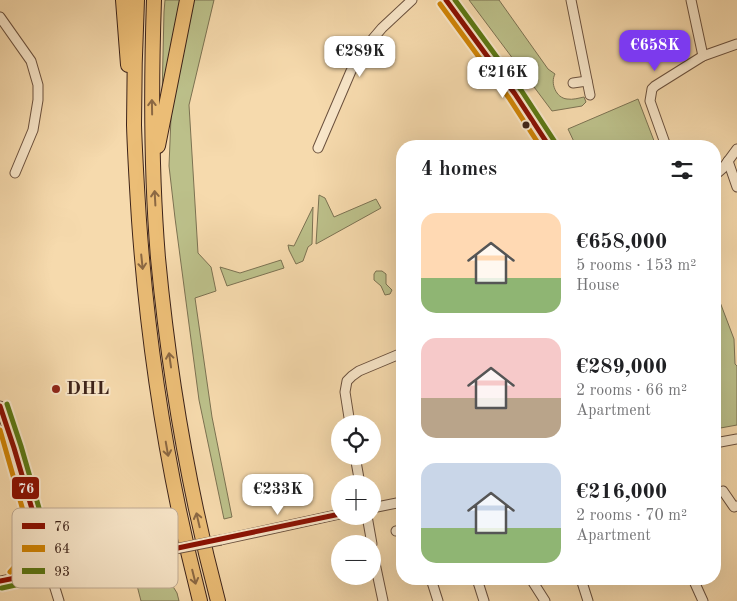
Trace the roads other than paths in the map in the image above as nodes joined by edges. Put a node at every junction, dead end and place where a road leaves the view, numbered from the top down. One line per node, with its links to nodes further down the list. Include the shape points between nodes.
1 (122, 0): 15 (highway)
2 (137, 0): 15 (highway)
3 (154, 0): 23 (highway, one-way to 3)
4 (187, 0): 23 (highway)
5 (411, 0): 18 (street, via 365,48 351,71)
6 (446, 0): 16 (street)
7 (572, 0): 12 (street)
8 (690, 0): 11 (street)
9 (0, 17): 22 (street, via 32,61 38,85 33,130)
10 (737, 44): 11 (street)
11 (703, 56): 17 (street, via 652,89 650,102)
12 (587, 81): 13 (street); 14 (street)
13 (573, 83)
14 (590, 95)
15 (134, 126): 45 (highway, one-way to 45, via 152,347 167,451)
16 (545, 140)
17 (664, 140)
18 (318, 148)
19 (737, 149): 20 (street)
20 (728, 162): 21 (street); 24 (street)
21 (721, 169)
22 (15, 173)
23 (153, 174): 46 (highway, one-way to 23, via 192,495 174,390 158,256)
24 (737, 187)
25 (396, 356): 27 (street, via 360,371 348,381 345,392)
26 (0, 406): 34 (street)
27 (349, 415)
28 (737, 439): 29 (street)
29 (721, 442)
30 (723, 491): 33 (street, via 734,507)
31 (396, 503): 32 (street)
32 (381, 506)
33 (737, 506)
34 (31, 508)
35 (331, 516): 36 (street, bridge)
36 (178, 549)
37 (380, 585): 47 (street)
38 (433, 585): 48 (street)
39 (479, 585): 49 (street)
40 (535, 585): 50 (street)
41 (583, 585): 51 (street)
42 (696, 585): 52 (street)
43 (55, 588): 44 (street)
44 (59, 601)
45 (200, 601)
46 (218, 601)
47 (383, 601)
48 (438, 601)
49 (484, 601)
50 (544, 601)
51 (588, 601)
52 (703, 601)

